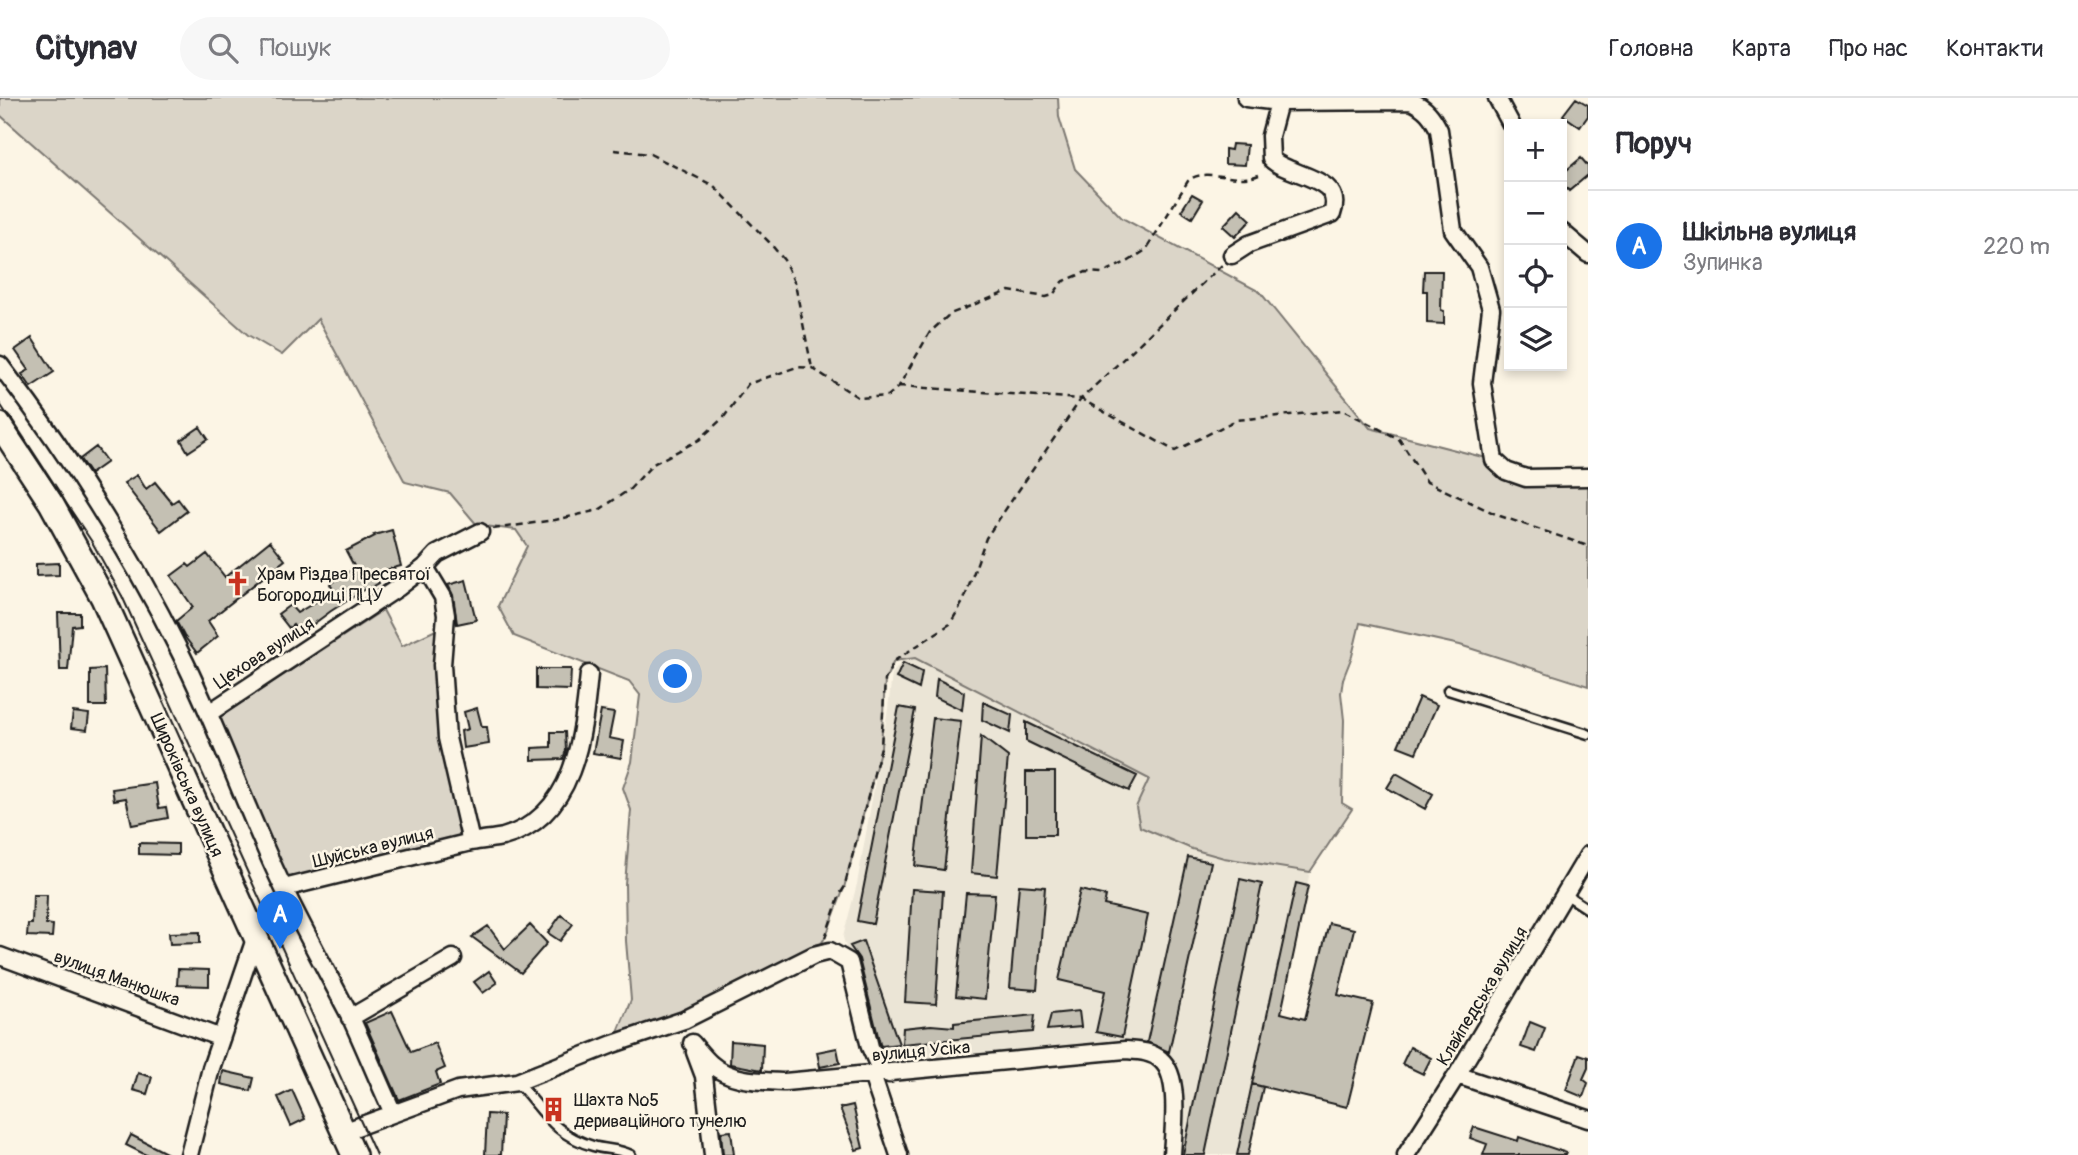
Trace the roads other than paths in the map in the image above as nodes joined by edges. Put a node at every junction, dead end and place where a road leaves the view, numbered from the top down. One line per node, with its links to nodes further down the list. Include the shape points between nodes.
1 (1246, 98): 4 (street)
2 (1497, 98): 5 (street)
3 (1301, 100): 4 (street); 11 (street, via 1411,101 1433,116 1453,230 1479,267 1492,309 1482,383 1494,460 1506,471 1526,478)
4 (1279, 102): 8 (street, via 1270,136 1271,159 1329,189 1335,199 1332,214 1249,244)
5 (1508, 119)
6 (1567, 236): 7 (street)
7 (1588, 254)
8 (1232, 255)
9 (0, 365): 16 (street, via 42,420 125,550)
10 (0, 425): 23 (main road, Широківська вулиця, via 51,503 103,598)
11 (1588, 477)
12 (480, 532): 13 (street, Цехова вулиця, via 436,554)
13 (425, 567): 16 (street, Цехова вулиця); 18 (street, via 443,597 447,738)
14 (589, 674): 18 (street, Шуйська вулиця, via 578,753 559,795 525,827)
15 (1448, 690): 17 (lane)
16 (209, 713): 20 (street)
17 (1588, 734)
18 (471, 842): 20 (street, Шуйська вулиця)
19 (1588, 855): 21 (street, Клайпедська вулиця)
20 (284, 888): 26 (street)
21 (1565, 894): 22 (lane); 32 (street, Клайпедська вулиця)
22 (1588, 908)
23 (255, 939): 28 (street); 36 (main road, Широківська вулиця)
24 (0, 956): 28 (street, вулиця Манюшка)
25 (453, 958): 26 (street)
26 (350, 1018): 34 (street)
27 (684, 1020): 29 (street); 30 (street, via 830,951 849,962 870,1047 881,1071); 33 (street)
28 (221, 1038): 37 (street)
29 (692, 1043): 31 (street, вулиця Усіка, via 711,1065 754,1081); 40 (street, via 704,1076)
30 (889, 1074): 31 (street, вулиця Усіка); 42 (street, вулиця Усіка, via 1125,1050 1149,1052 1163,1061 1170,1073 1174,1093)
31 (872, 1075): 41 (street)
32 (1458, 1076): 35 (street); 43 (street, Клайпедська вулиця)
33 (517, 1082): 34 (street, via 458,1090); 39 (lane, via 554,1126 592,1146)
34 (393, 1113): 36 (street)
35 (1588, 1119)
36 (343, 1132): 38 (main road, Широківська вулиця)
37 (189, 1155)
38 (354, 1155)
39 (631, 1155)
40 (713, 1155)
41 (900, 1155)
42 (1172, 1155)
43 (1406, 1155)

